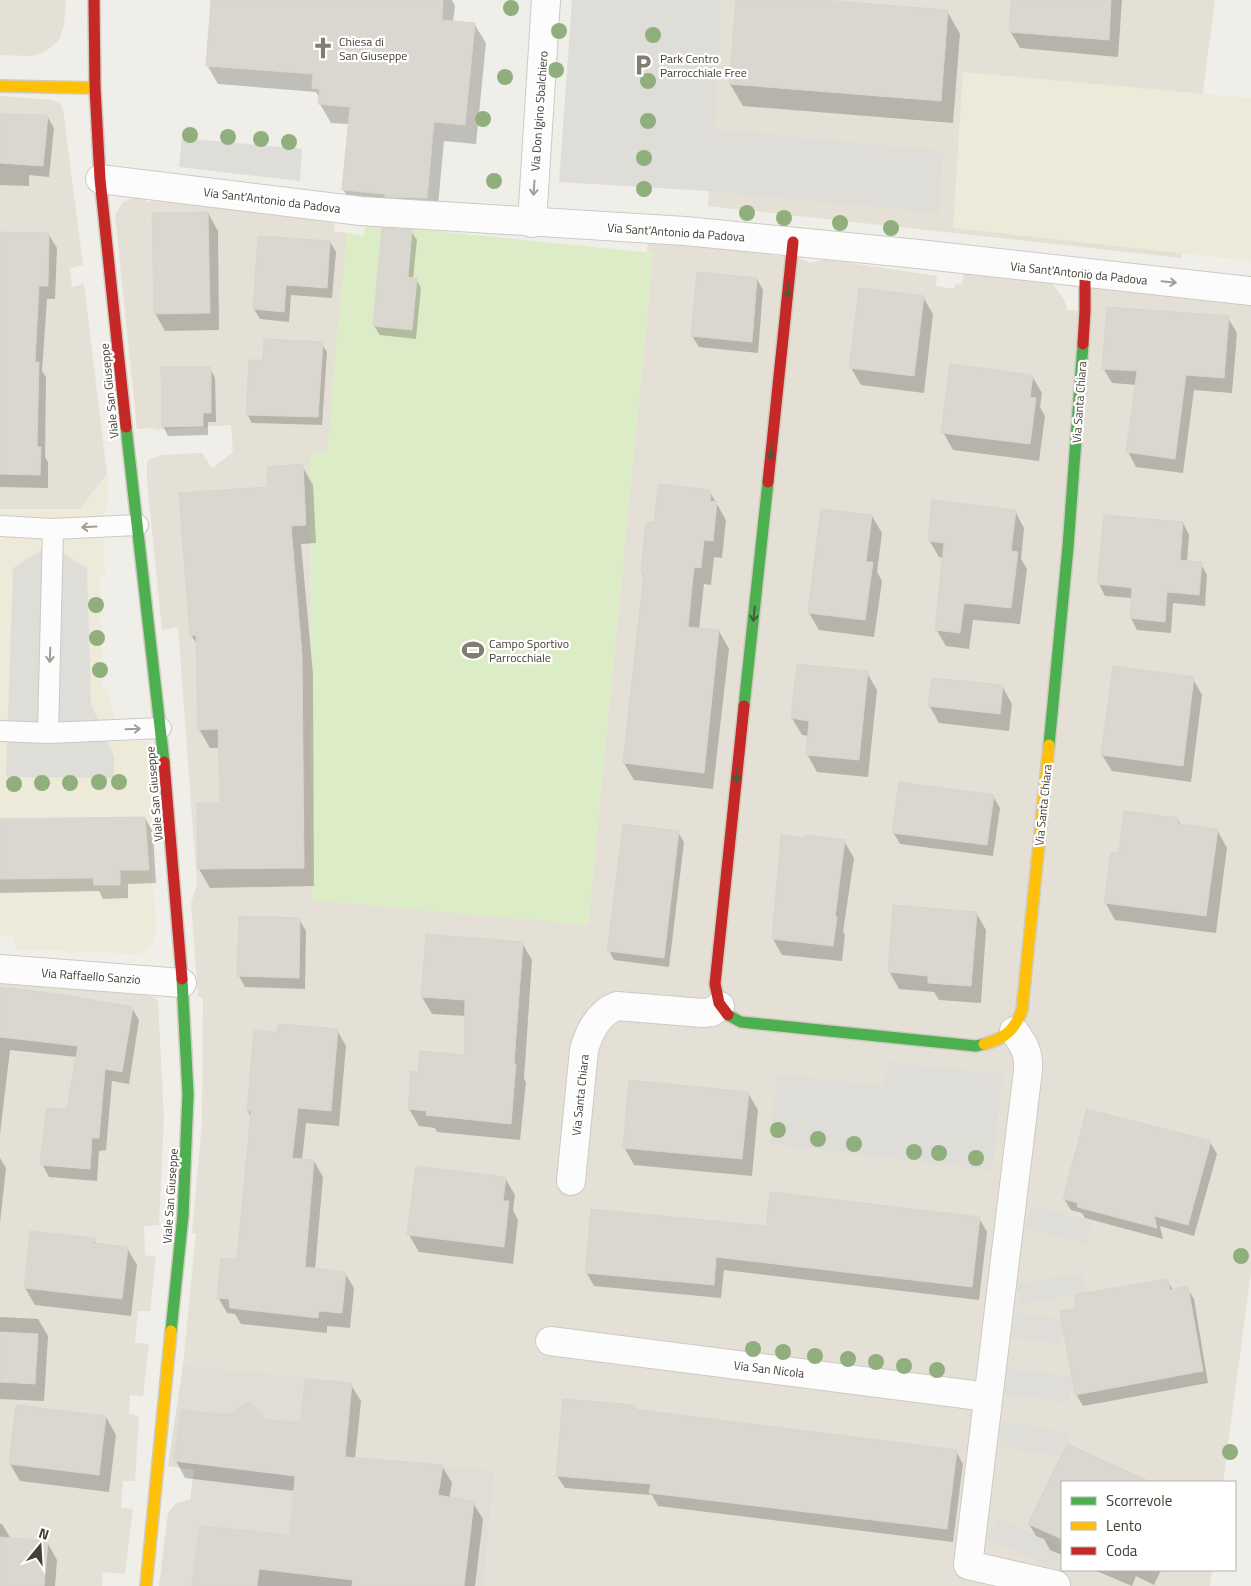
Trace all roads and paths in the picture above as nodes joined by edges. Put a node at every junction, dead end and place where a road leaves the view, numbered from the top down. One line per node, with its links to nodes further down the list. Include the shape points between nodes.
1 (94, 0): 4 (street, Viale San Giuseppe)
2 (546, 0): 6 (street, Via Don Igino Sbalchiero, one-way to 6)
3 (0, 86): 4 (street)
4 (95, 88): 5 (street, Viale San Giuseppe)
5 (100, 179): 6 (street, Via Sant'Antonio da Padova, via 352,210); 10 (street, Viale San Giuseppe)
6 (532, 223): 7 (street, Via Sant'Antonio da Padova, via 685,231)
7 (793, 242): 8 (street, Via Sant'Antonio da Padova); 18 (street, one-way to 18, via 715,984)
8 (1085, 274): 9 (street, Via Sant'Antonio da Padova, one-way to 9); 19 (street, Via Santa Chiara, via 1067,557 1024,999)
9 (1251, 291)
10 (138, 525): 12 (lane, one-way to 12); 13 (street, Viale San Giuseppe)
11 (0, 526): 12 (lane)
12 (53, 529): 15 (lane, one-way to 15)
13 (161, 728): 15 (lane, one-way to 13); 17 (street, Viale San Giuseppe)
14 (0, 731): 15 (lane)
15 (48, 733)
16 (0, 969): 17 (street, Via Raffaello Sanzio)
17 (182, 983): 24 (street, Viale San Giuseppe, via 188,1094 183,1214)
18 (720, 1006): 19 (street, via 729,1016 742,1022 976,1046 994,1042); 20 (street, Via Santa Chiara, via 712,1012 703,1013 617,1006 609,1009 598,1021 587,1038 584,1050)
19 (1014, 1031): 22 (street, via 1028,1057 1028,1070)
20 (571, 1181)
21 (550, 1341): 22 (street, Via San Nicola)
22 (988, 1397): 23 (street, via 968,1564)
23 (1056, 1585)
24 (146, 1586)

